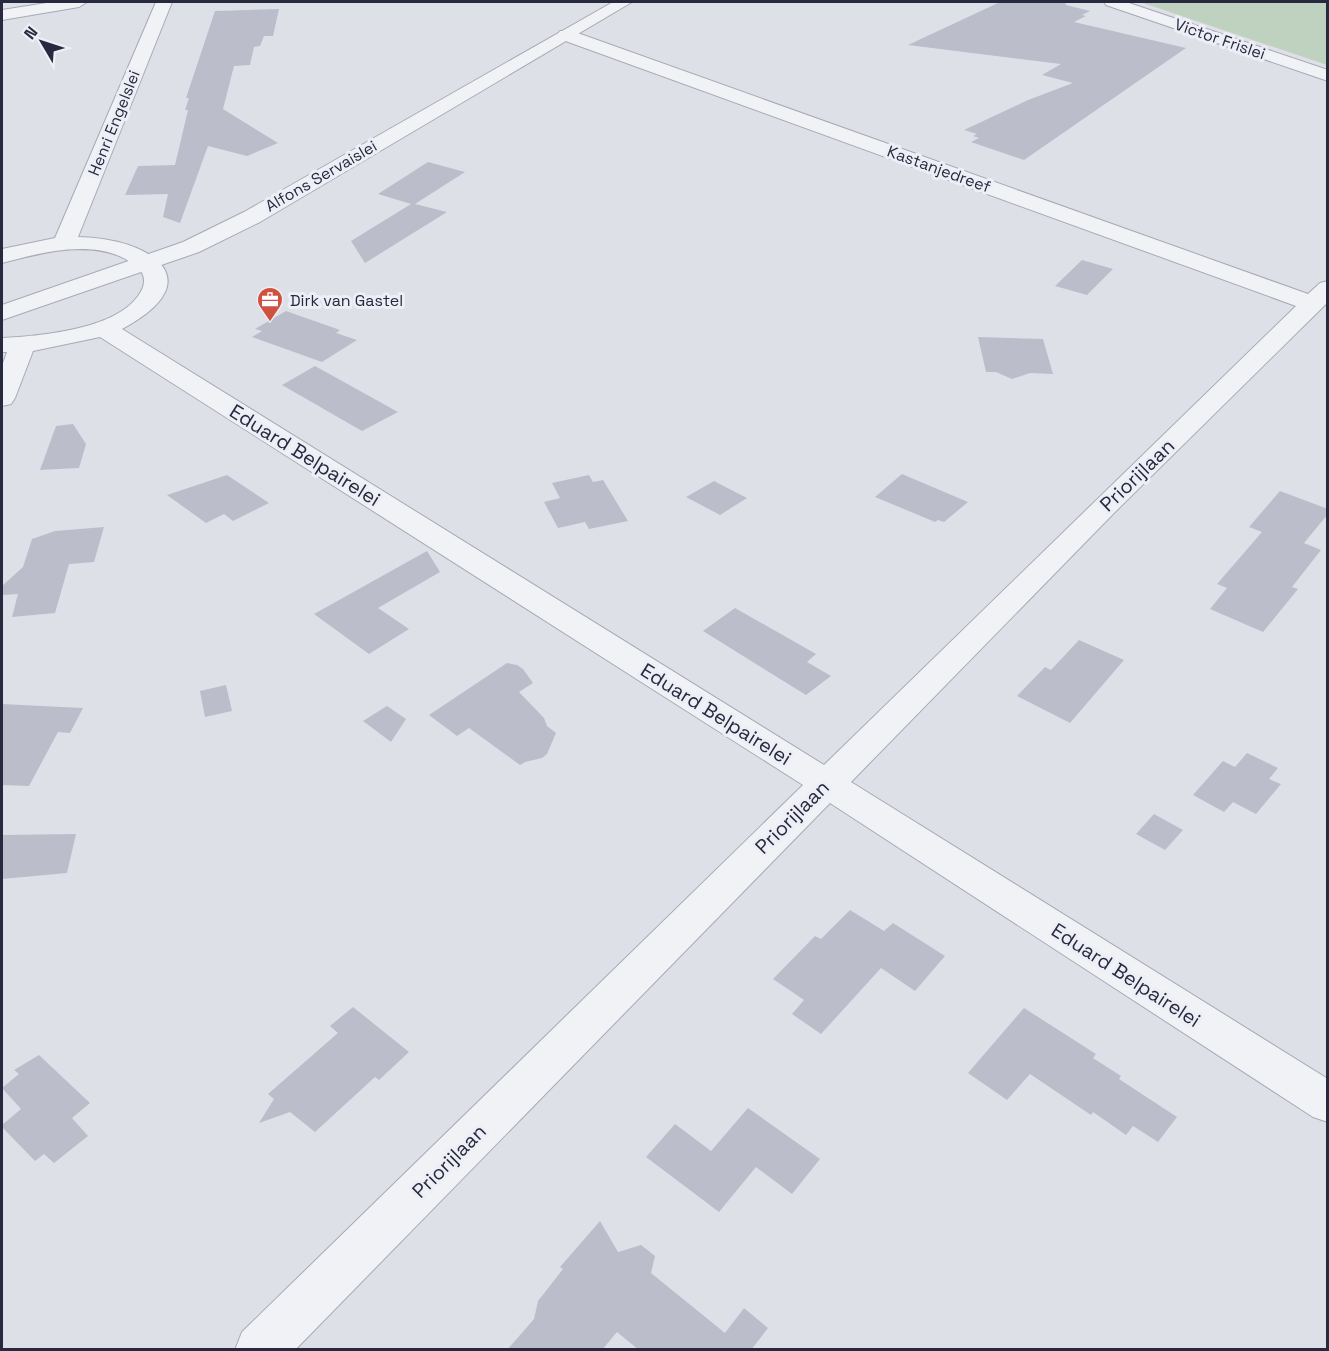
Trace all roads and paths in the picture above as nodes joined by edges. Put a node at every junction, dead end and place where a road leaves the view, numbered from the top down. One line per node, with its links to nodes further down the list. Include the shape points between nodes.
1 (79, 2): 5 (street)
2 (164, 2): 8 (street, Henri Engelslei)
3 (624, 2): 6 (street, Alfons Servaislei)
4 (1112, 2): 7 (street, Victor Frislei)
5 (2, 15)
6 (567, 34): 10 (street, Alfons Servaislei, via 252,216 191,247); 11 (street, Kastanjedreef)
7 (1328, 76)
8 (64, 244): 9 (street); 10 (street, via 116,248)
9 (2, 256)
10 (147, 262): 12 (street, Alfons Servaislei); 13 (street, via 155,273 151,295 124,318)
11 (1320, 296): 16 (street, Priorijlaan)
12 (2, 313)
13 (103, 328): 14 (street, via 62,340); 16 (street, Eduard Belpairelei)
14 (12, 345): 15 (street)
15 (2, 398)
16 (826, 783): 17 (street, Eduard Belpairelei); 18 (street, Priorijlaan)
17 (1328, 1103)
18 (260, 1350)

